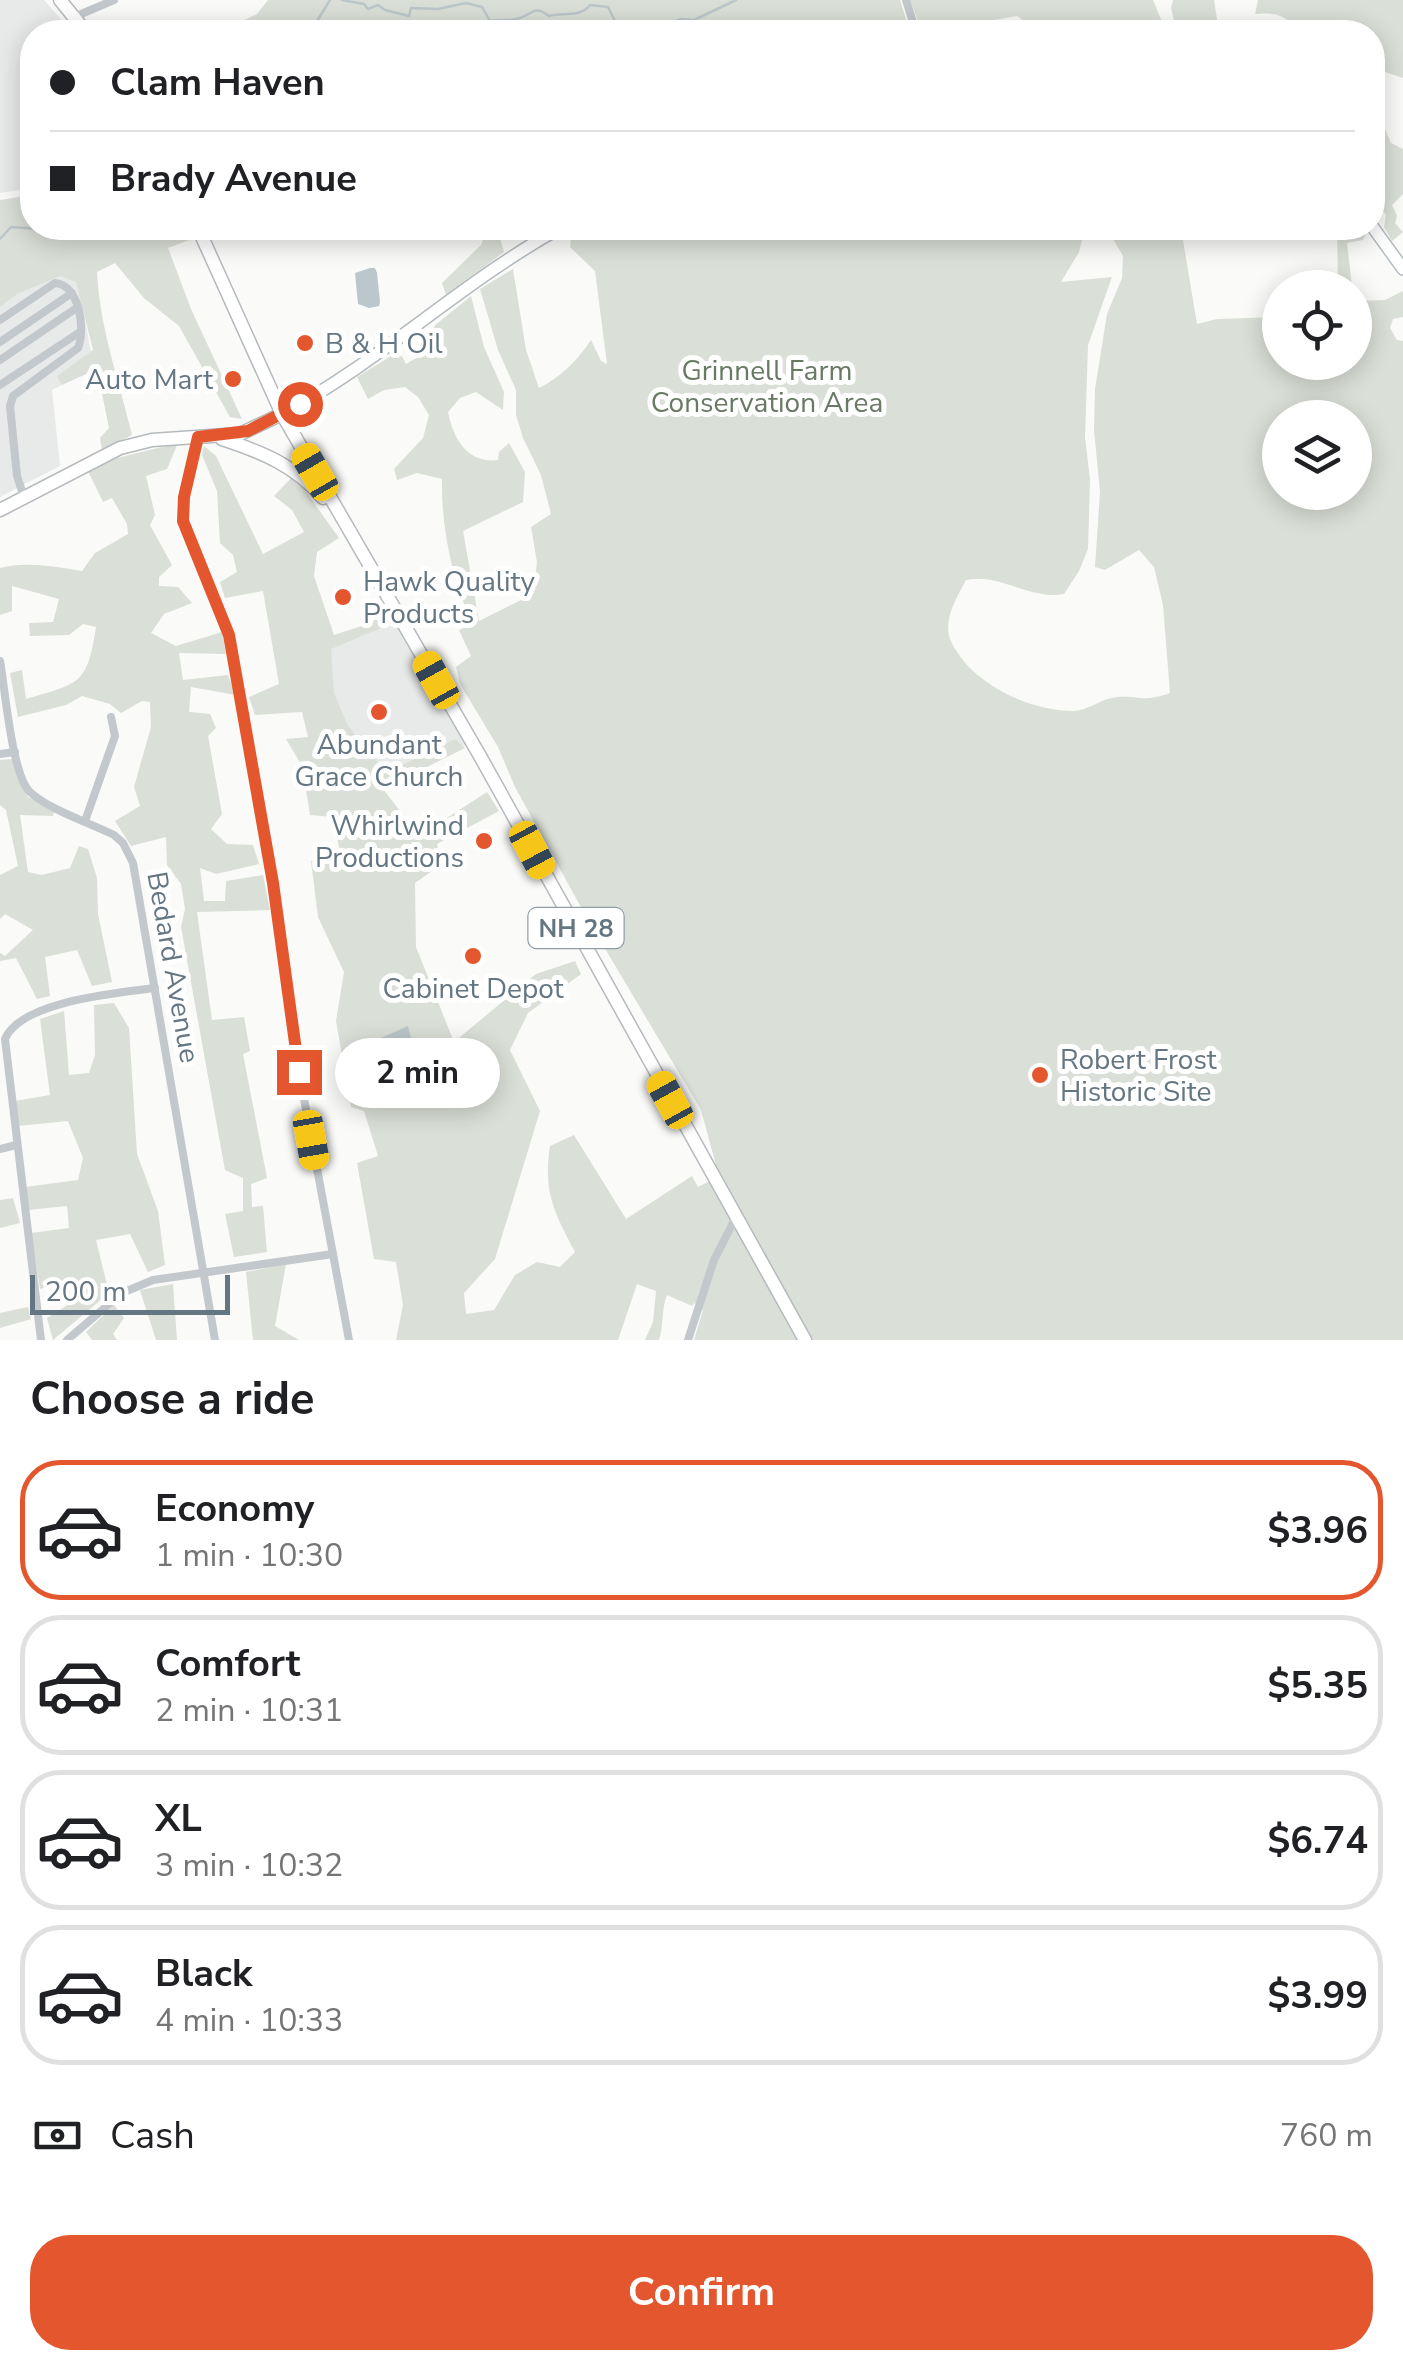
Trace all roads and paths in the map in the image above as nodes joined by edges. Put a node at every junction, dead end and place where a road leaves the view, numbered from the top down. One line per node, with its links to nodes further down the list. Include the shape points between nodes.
1 (60, 0): 3 (main road)
2 (114, 0): 3 (street)
3 (74, 17): 4 (main road)
4 (76, 20)
5 (203, 240): 16 (main road)
6 (541, 240): 16 (street, via 343,380)
7 (1382, 240): 8 (street)
8 (1403, 269)
9 (72, 293): 10 (street); 11 (street, via 55,283); 13 (street)
10 (78, 307): 12 (street); 14 (street)
11 (0, 320)
12 (80, 332): 15 (street); 19 (street, via 78,348 14,396 10,406)
13 (0, 342)
14 (0, 360)
15 (0, 386)
16 (282, 414): 18 (main road, NH 28, via 248,431); 21 (main road, NH 28)
17 (198, 437): 18 (main road, NH 28); 19 (main road, NH 28, via 120,448); 31 (street, via 183,521 229,635)
18 (214, 437): 21 (main road, NH 28, via 293,470)
19 (24, 497): 20 (main road, NH 28)
20 (0, 510)
21 (343, 522): 30 (main road, NH 28)
22 (0, 661): 24 (street, Bedard Avenue)
23 (111, 716): 26 (street, via 115,736)
24 (15, 752): 25 (street); 26 (street, Bedard Avenue, via 32,794)
25 (0, 754)
26 (85, 821): 27 (street, Bedard Avenue, via 114,835 130,853)
27 (154, 988): 28 (street, via 52,1007 9,1029 4,1046); 32 (street, Bedard Avenue)
28 (16, 1144): 29 (street); 33 (street)
29 (0, 1149)
30 (736, 1217): 37 (street); 38 (main road, NH 28)
31 (332, 1254): 32 (street); 36 (street)
32 (203, 1273): 34 (street, via 134,1286); 35 (street, Bedard Avenue)
33 (41, 1340)
34 (67, 1340)
35 (214, 1340)
36 (349, 1340)
37 (688, 1340)
38 (805, 1340)

